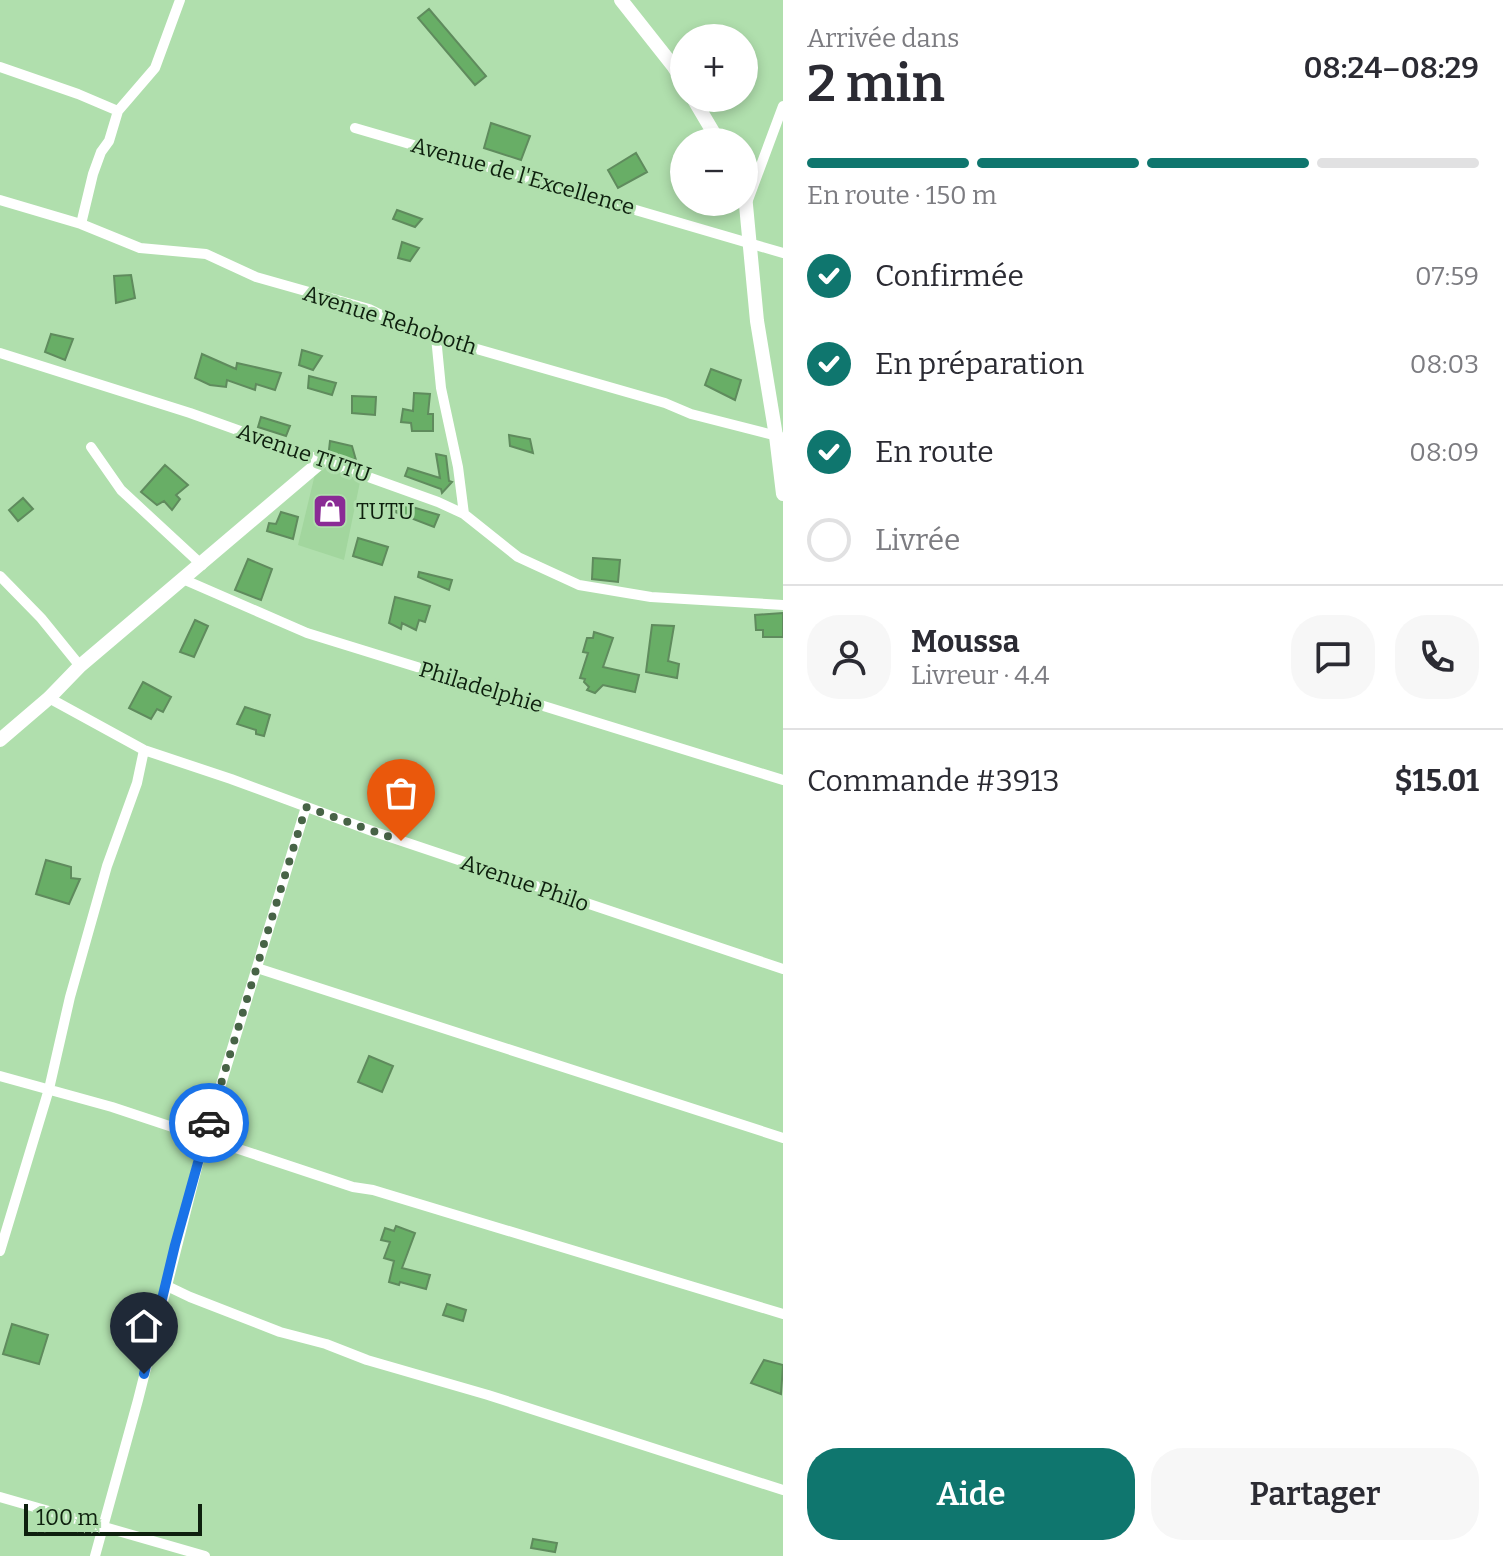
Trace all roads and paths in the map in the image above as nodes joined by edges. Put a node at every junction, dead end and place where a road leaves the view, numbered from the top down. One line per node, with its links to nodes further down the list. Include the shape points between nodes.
1 (180, 0): 6 (street, via 155,68)
2 (621, 0): 3 (street)
3 (670, 65)
4 (0, 67): 6 (street)
5 (783, 106): 8 (street)
6 (118, 111): 11 (street, via 93,174)
7 (355, 128): 12 (street, Avenue de l'Excellence)
8 (758, 173)
9 (0, 200): 11 (street, Avenue Rehoboth)
10 (748, 216): 12 (street)
11 (81, 224): 14 (street, Avenue Rehoboth, via 140,248 206,254 256,277 339,299)
12 (751, 243): 13 (street, Avenue de l'Excellence); 16 (street, via 757,321)
13 (783, 253)
14 (436, 337): 16 (street, Avenue Rehoboth); 20 (street)
15 (0, 353): 18 (street, Avenue TUTU)
16 (780, 437): 19 (street)
17 (91, 447): 21 (street, via 121,490)
18 (324, 459): 20 (street, Avenue TUTU); 21 (street)
19 (783, 494)
20 (464, 514): 24 (street, Avenue TUTU, via 518,557 579,585 651,597)
21 (202, 565): 23 (street)
22 (0, 576): 25 (street)
23 (185, 580): 25 (street); 29 (street, Philadelphie, via 307,633)
24 (783, 605)
25 (80, 666): 26 (street)
26 (49, 698): 27 (street); 28 (street, Avenue Philo)
27 (0, 740)
28 (144, 750): 30 (street, Avenue Philo); 34 (street, via 70,997)
29 (783, 780)
30 (306, 807): 31 (street); 32 (street, Avenue Philo)
31 (257, 968): 35 (street); 36 (street)
32 (783, 969)
33 (0, 1076): 34 (street)
34 (49, 1089): 35 (street); 37 (street)
35 (204, 1138): 38 (street); 39 (street)
36 (783, 1138)
37 (0, 1251)
38 (167, 1286): 40 (street, via 280,1332); 42 (street)
39 (783, 1314)
40 (783, 1490)
41 (0, 1497): 42 (street)
42 (103, 1528): 43 (street); 44 (street)
43 (95, 1556)
44 (205, 1556)

